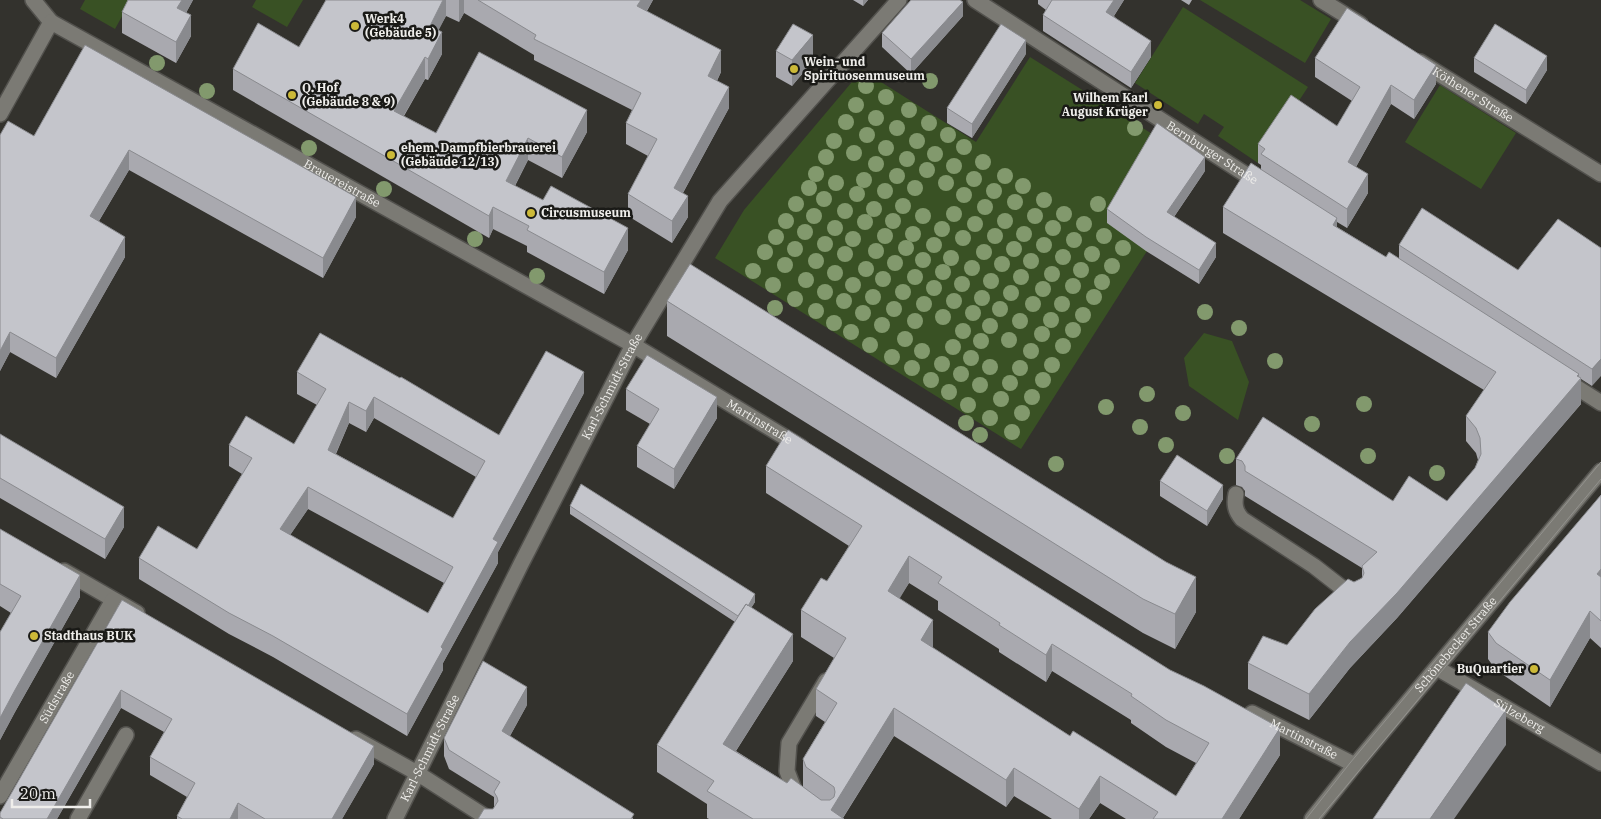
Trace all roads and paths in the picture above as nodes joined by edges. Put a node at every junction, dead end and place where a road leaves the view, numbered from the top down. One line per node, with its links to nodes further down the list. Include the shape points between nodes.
1 (33, 0): 5 (street)
2 (899, 0): 11 (street, Karl-Schmidt-Straße, via 720,200)
3 (975, 0): 10 (street, Bernburger Straße)
4 (1321, 0): 6 (street)
5 (51, 22): 8 (street); 11 (street, Brauereistraße)
6 (1374, 33)
7 (1407, 54): 9 (street, Köthener Straße)
8 (0, 114)
9 (1601, 174)
10 (1275, 194)
11 (633, 345): 14 (street, Martinstraße); 28 (street, Karl-Schmidt-Straße)
12 (1551, 371): 13 (street)
13 (1601, 403)
14 (813, 455)
15 (1601, 471): 21 (street, Schönebecker Straße)
16 (1236, 494): 18 (street, via 1236,512 1242,519 1314,566)
17 (48, 562): 19 (street)
18 (1355, 598)
19 (113, 600): 20 (street); 29 (street, Südstraße)
20 (147, 619)
21 (1437, 668): 26 (street, Sülzeberg); 27 (street, Schönebecker Straße)
22 (831, 673): 33 (street, via 790,743 787,771 798,800)
23 (1235, 704): 27 (street, Martinstraße)
24 (343, 731): 28 (street)
25 (126, 735): 30 (street)
26 (1601, 763)
27 (1355, 765): 34 (street, Schönebecker Straße)
28 (417, 774): 31 (street, Karl-Schmidt-Straße); 32 (street)
29 (0, 796)
30 (78, 819)
31 (395, 819)
32 (489, 819)
33 (826, 819)
34 (1312, 819)

